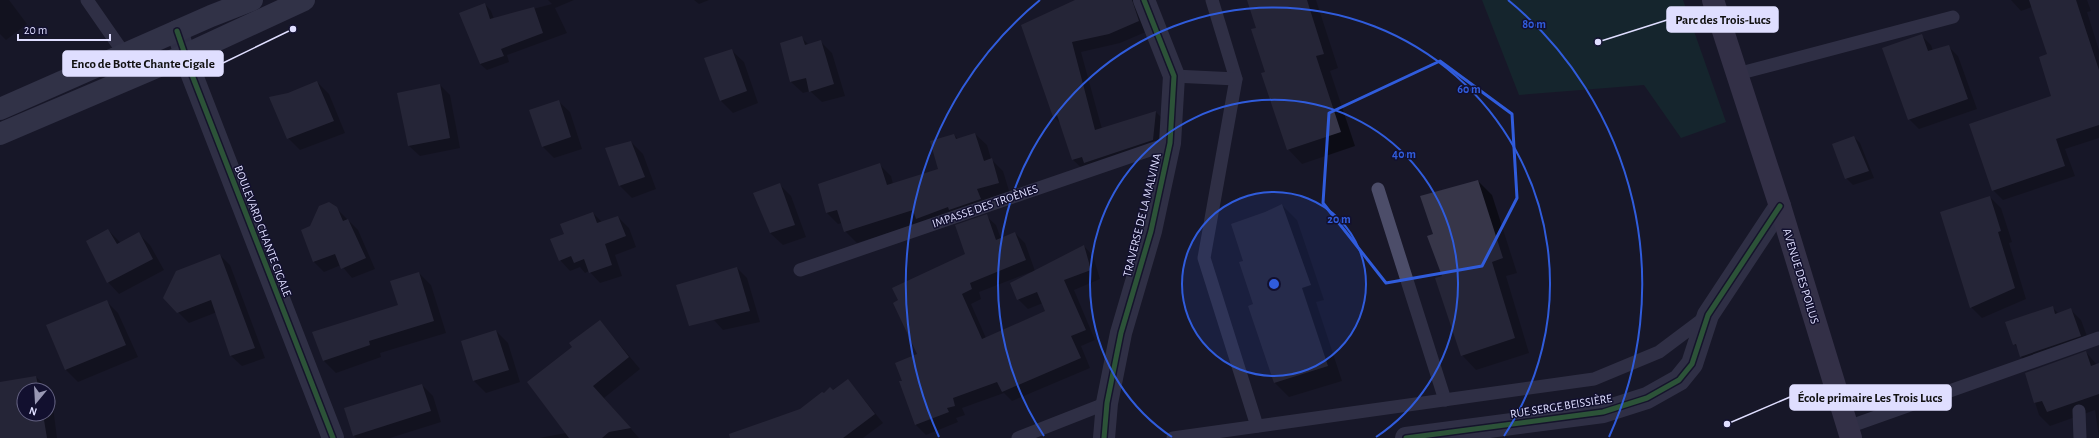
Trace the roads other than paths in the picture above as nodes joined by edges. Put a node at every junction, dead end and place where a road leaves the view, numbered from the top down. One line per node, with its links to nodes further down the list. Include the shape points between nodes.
1 (88, 0): 9 (lane)
2 (252, 0): 8 (main road)
3 (304, 0): 10 (main road)
4 (1144, 0): 13 (street, TRAVERSE DE LA MALVINA)
5 (1212, 0): 14 (lane)
6 (1713, 0): 11 (main road, AVENUE DES POILUS)
7 (1952, 17): 11 (lane)
8 (177, 31): 9 (main road); 10 (street, BOULEVARD CHANTE CIGALE)
9 (125, 54): 12 (lane); 15 (main road)
10 (185, 55): 12 (main road); 28 (street, BOULEVARD CHANTE CIGALE)
11 (1737, 74): 19 (main road, AVENUE DES POILUS)
12 (139, 75): 16 (main road)
13 (1174, 76): 14 (lane); 17 (street, TRAVERSE DE LA MALVINA)
14 (1236, 79): 26 (lane, via 1204,258)
15 (0, 109)
16 (0, 134)
17 (1170, 143): 20 (lane, IMPASSE DES TROÈNES); 24 (street, TRAVERSE DE LA MALVINA, via 1151,231 1121,333)
18 (1378, 189): 23 (lane)
19 (1780, 206): 21 (street, RUE SERGE BEISSIÈRE); 27 (main road, AVENUE DES POILUS)
20 (800, 270)
21 (1708, 315): 23 (lane, via 1659,352 1594,379); 32 (street, RUE SERGE BEISSIÈRE, via 1692,364 1679,380 1647,398 1603,412)
22 (2099, 338): 27 (lane)
23 (1445, 400): 26 (lane)
24 (1107, 403): 29 (lane); 30 (street, TRAVERSE DE LA MALVINA)
25 (2079, 411): 33 (lane)
26 (1257, 426): 31 (lane)
27 (1850, 433)
28 (333, 438)
29 (1018, 438)
30 (1104, 438)
31 (1173, 438)
32 (1406, 438)
33 (2080, 438)

